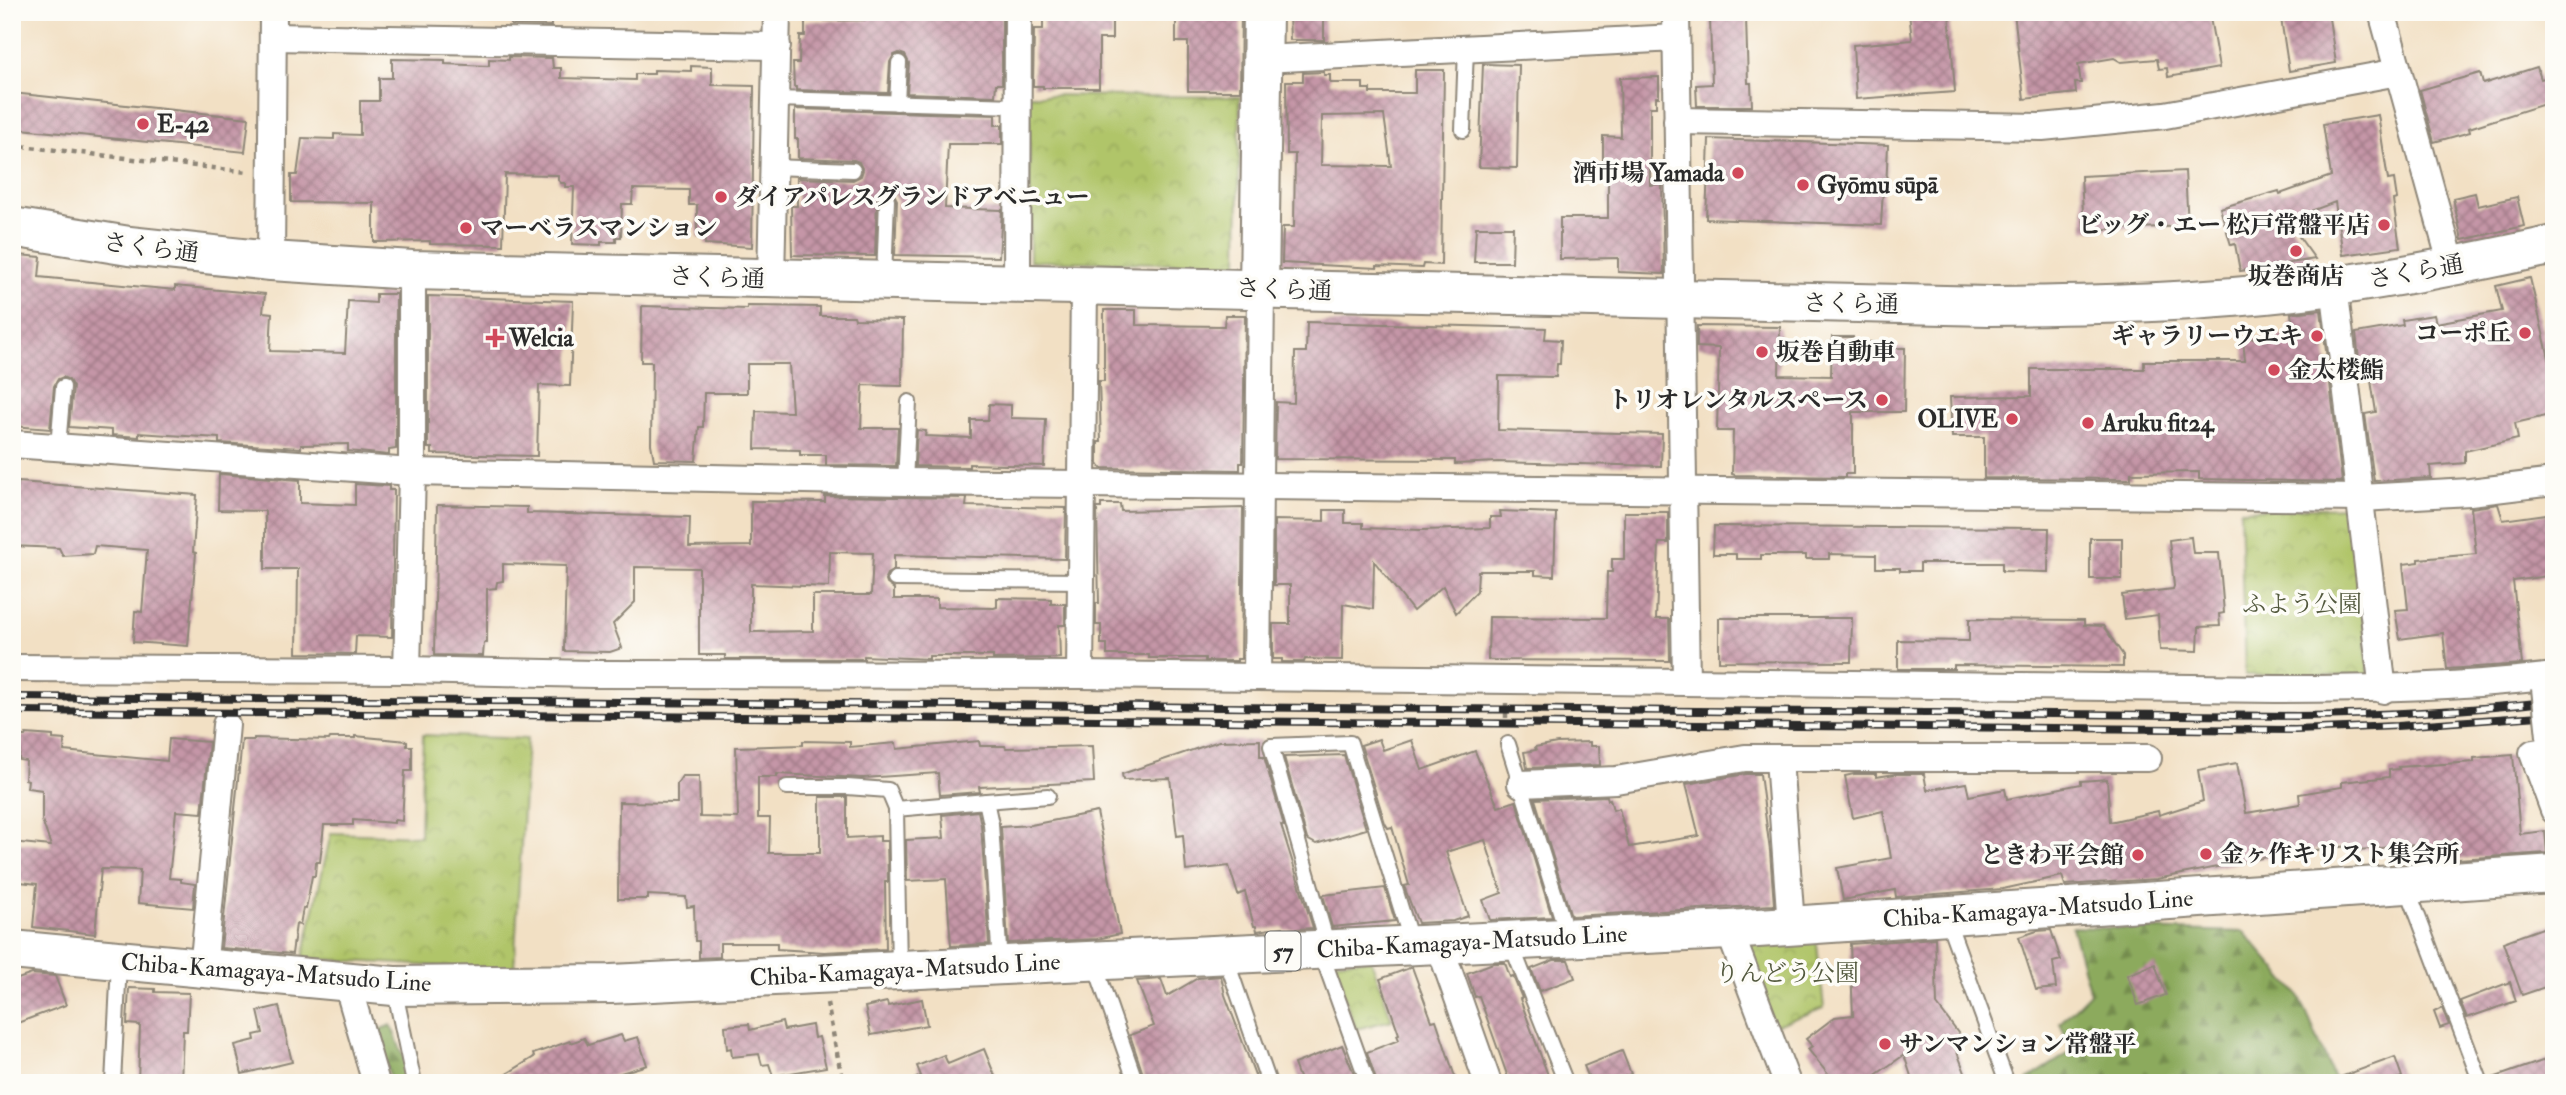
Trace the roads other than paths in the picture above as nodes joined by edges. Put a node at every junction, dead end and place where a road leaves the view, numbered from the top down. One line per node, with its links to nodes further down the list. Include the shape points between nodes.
1 (777, 12): 7 (street)
2 (1018, 12): 14 (street)
3 (1263, 12): 9 (street)
4 (2382, 12): 11 (street)
5 (273, 24): 7 (street); 22 (street)
6 (1676, 25): 8 (street); 15 (street)
7 (777, 46): 12 (street)
8 (1466, 48): 9 (street); 16 (lane)
9 (1263, 59): 30 (street)
10 (899, 63): 13 (lane)
11 (2398, 72): 15 (street, via 2165,115 2042,127); 23 (street)
12 (776, 100): 13 (lane); 17 (street)
13 (897, 103): 14 (lane)
14 (1017, 106): 27 (street)
15 (1677, 121): 31 (street)
16 (1464, 130)
17 (773, 167): 18 (lane); 25 (street)
18 (853, 170)
19 (887, 200): 26 (lane)
20 (12, 227): 22 (street, さくら通)
21 (2554, 245): 23 (street, さくら通)
22 (271, 261): 24 (street, さくら通)
23 (2452, 266): 29 (street, さくら通)
24 (412, 270): 25 (street, さくら通); 36 (street)
25 (771, 279): 26 (street, さくら通)
26 (884, 281): 27 (street, さくら通)
27 (1017, 283): 28 (street, さくら通)
28 (1084, 285): 30 (street, さくら通); 39 (street)
29 (2334, 286): 31 (street, さくら通, via 2111,305); 42 (street)
30 (1260, 289): 31 (street, さくら通); 40 (street)
31 (1680, 300): 41 (street)
32 (63, 387): 35 (lane)
33 (909, 402): 37 (lane)
34 (12, 444): 35 (street)
35 (58, 447): 36 (street)
36 (412, 472): 37 (street); 46 (street)
37 (905, 482): 39 (street)
38 (2554, 482): 42 (street)
39 (1082, 483): 40 (street); 44 (street)
40 (1259, 485): 41 (street); 48 (street)
41 (1683, 491): 42 (street); 49 (street)
42 (2361, 498): 51 (street)
43 (895, 579): 44 (lane)
44 (1082, 581): 47 (street)
45 (12, 667): 46 (street)
46 (407, 670): 47 (street)
47 (1080, 675): 48 (street)
48 (1257, 677): 49 (street)
49 (1686, 682): 51 (street)
50 (2550, 682): 51 (street); 53 (street, bridge)
51 (2383, 690)
52 (226, 725): 77 (street)
53 (2552, 743): 62 (street, via 2533,753)
54 (1508, 744): 57 (lane)
55 (2148, 758): 56 (street)
56 (1779, 759): 57 (street, via 1745,758 1616,780); 66 (street)
57 (1521, 784): 68 (lane)
58 (787, 787): 61 (lane, via 888,790)
59 (1048, 796): 60 (lane)
60 (986, 801): 61 (lane); 76 (lane)
61 (895, 809): 78 (lane)
62 (2554, 810)
63 (2554, 874): 64 (street, Chiba-Kamagaya-Matsudo Line / 57)
64 (2406, 884): 65 (street, Chiba-Kamagaya-Matsudo Line / 57); 91 (lane)
65 (1945, 915): 66 (street, Chiba-Kamagaya-Matsudo Line / 57); 90 (lane)
66 (1791, 925): 67 (street, Chiba-Kamagaya-Matsudo Line / 57)
67 (1728, 930): 68 (street, Chiba-Kamagaya-Matsudo Line / 57); 89 (street)
68 (1569, 938): 69 (street, Chiba-Kamagaya-Matsudo Line / 57)
69 (1510, 941): 70 (street, Chiba-Kamagaya-Matsudo Line / 57); 88 (lane)
70 (1426, 945): 71 (street, Chiba-Kamagaya-Matsudo Line / 57); 71 (lane, via 1350,743 1271,746); 87 (street)
71 (1324, 949): 73 (street, Chiba-Kamagaya-Matsudo Line / 57); 86 (lane)
72 (12, 950): 75 (street, Chiba-Kamagaya-Matsudo Line / 57)
73 (1225, 955): 74 (street, Chiba-Kamagaya-Matsudo Line / 57); 85 (lane)
74 (1093, 961): 76 (street, Chiba-Kamagaya-Matsudo Line / 57); 84 (lane)
75 (119, 962): 77 (street, Chiba-Kamagaya-Matsudo Line / 57); 81 (lane)
76 (1000, 965): 78 (street, Chiba-Kamagaya-Matsudo Line / 57)
77 (203, 970): 79 (street, Chiba-Kamagaya-Matsudo Line / 57)
78 (899, 971): 80 (street, Chiba-Kamagaya-Matsudo Line / 57, via 611,984)
79 (347, 983): 80 (street, Chiba-Kamagaya-Matsudo Line / 57); 82 (street)
80 (394, 986): 83 (lane)
81 (113, 1083)
82 (376, 1083)
83 (414, 1083)
84 (1136, 1083)
85 (1269, 1083)
86 (1368, 1083)
87 (1488, 1083)
88 (1566, 1083)
89 (1787, 1083)
90 (2007, 1083)
91 (2481, 1083)

